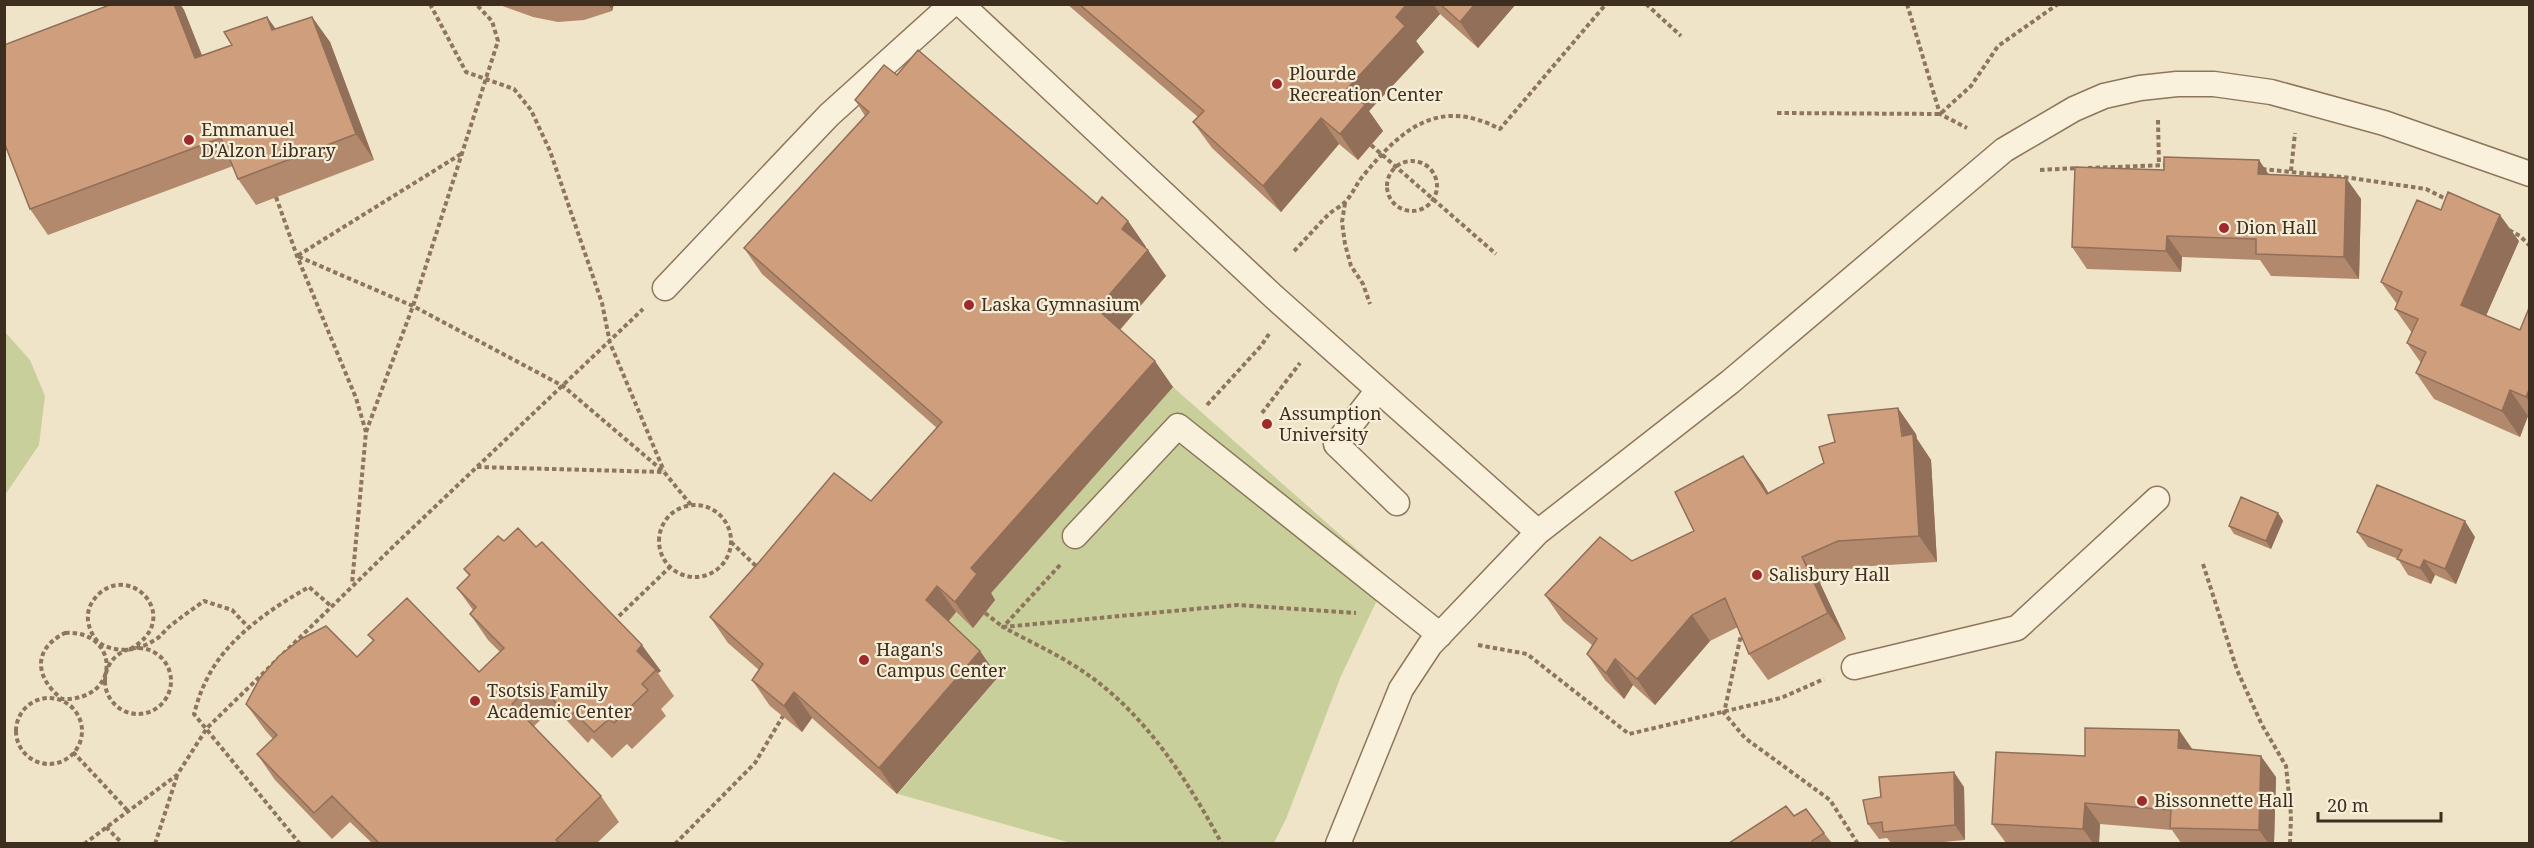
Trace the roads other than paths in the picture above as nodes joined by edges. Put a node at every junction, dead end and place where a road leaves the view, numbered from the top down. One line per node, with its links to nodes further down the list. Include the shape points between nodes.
1 (952, 4): 4 (lane, via 829,115)
2 (961, 4): 5 (lane)
3 (2529, 174): 8 (lane, via 2384,123 2271,92 2214,84 2157,86 2104,96 2016,141 1730,382)
4 (664, 288)
5 (1378, 390): 7 (lane, via 1336,444); 8 (lane)
6 (2157, 499): 11 (lane, via 2017,628)
7 (1397, 503)
8 (1538, 532): 10 (lane)
9 (1075, 536): 10 (lane, via 1178,426)
10 (1440, 635): 12 (lane, via 1401,689)
11 (1854, 667)
12 (1338, 843)

